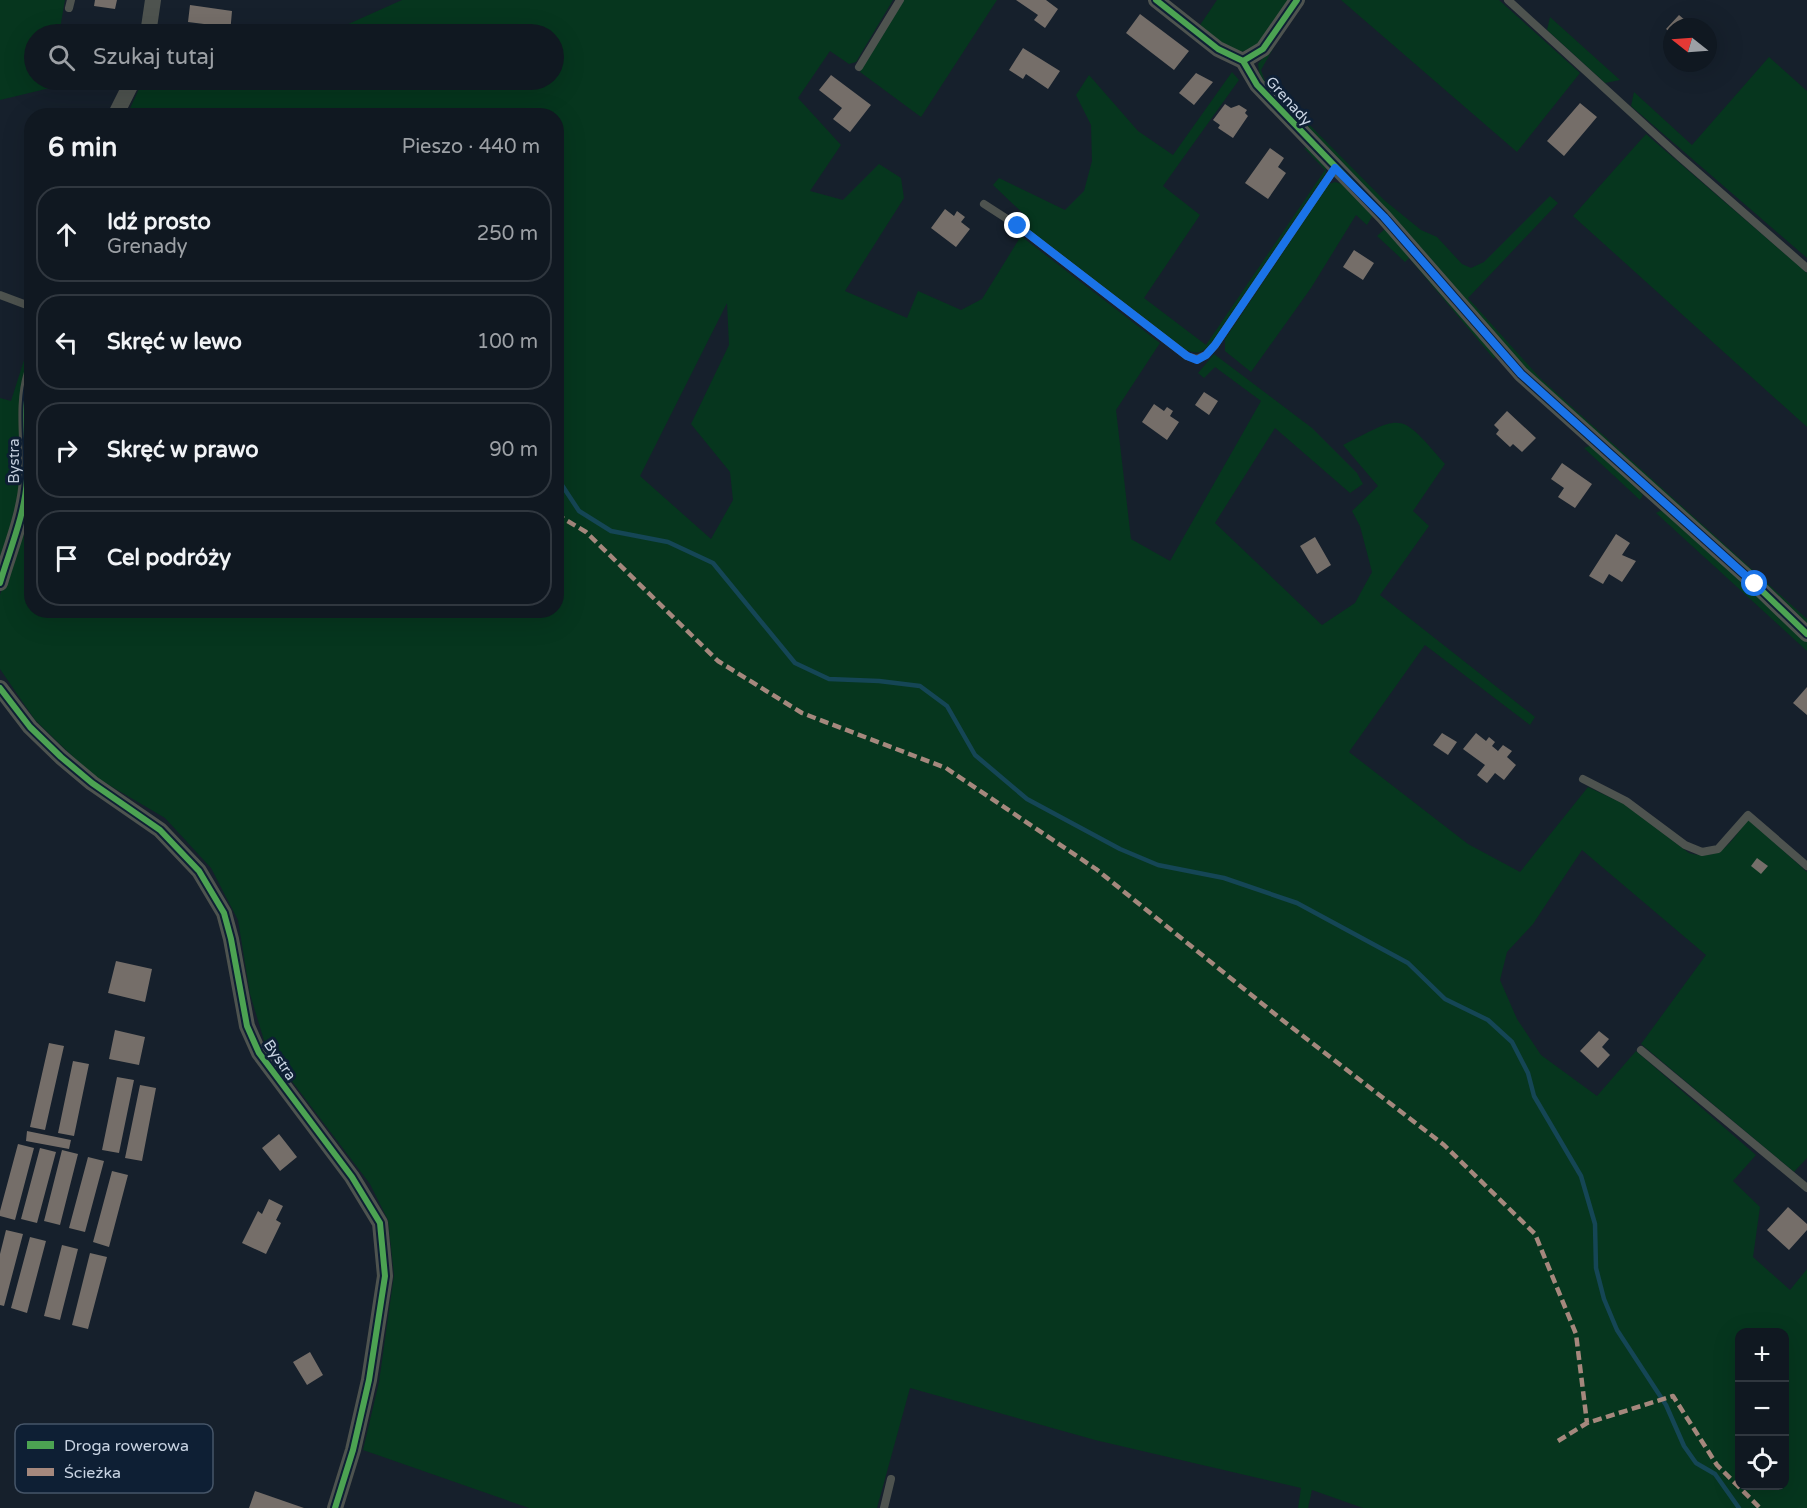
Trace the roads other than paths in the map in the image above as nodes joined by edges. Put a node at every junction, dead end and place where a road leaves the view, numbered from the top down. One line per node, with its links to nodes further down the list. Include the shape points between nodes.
1 (153, 0): 6 (street)
2 (900, 0): 8 (lane)
3 (1156, 0): 7 (street, via 1218,50)
4 (1297, 0): 7 (street, via 1263,49)
5 (1508, 0): 13 (lane)
6 (149, 24)
7 (1243, 61): 11 (street, Grenady, via 1257,85)
8 (859, 67)
9 (128, 90): 10 (street)
10 (119, 108)
11 (1335, 168): 12 (lane, via 1215,345 1197,360); 18 (street, Grenady, via 1384,217 1521,374)
12 (984, 204)
13 (1807, 268)
14 (0, 295): 15 (lane)
15 (24, 304)
16 (24, 502): 17 (street, Bystra)
17 (0, 583)
18 (1807, 634)
19 (0, 688): 25 (street, Bystra, via 30,727 61,758 160,830 199,871 224,914 247,1026 259,1053 352,1177 380,1223 385,1276 369,1380)
20 (1583, 779): 21 (lane, via 1626,801 1694,850 1718,849 1748,815)
21 (1807, 866)
22 (1641, 1050): 23 (lane)
23 (1807, 1188)
24 (891, 1479): 26 (lane)
25 (335, 1508)
26 (884, 1508)

